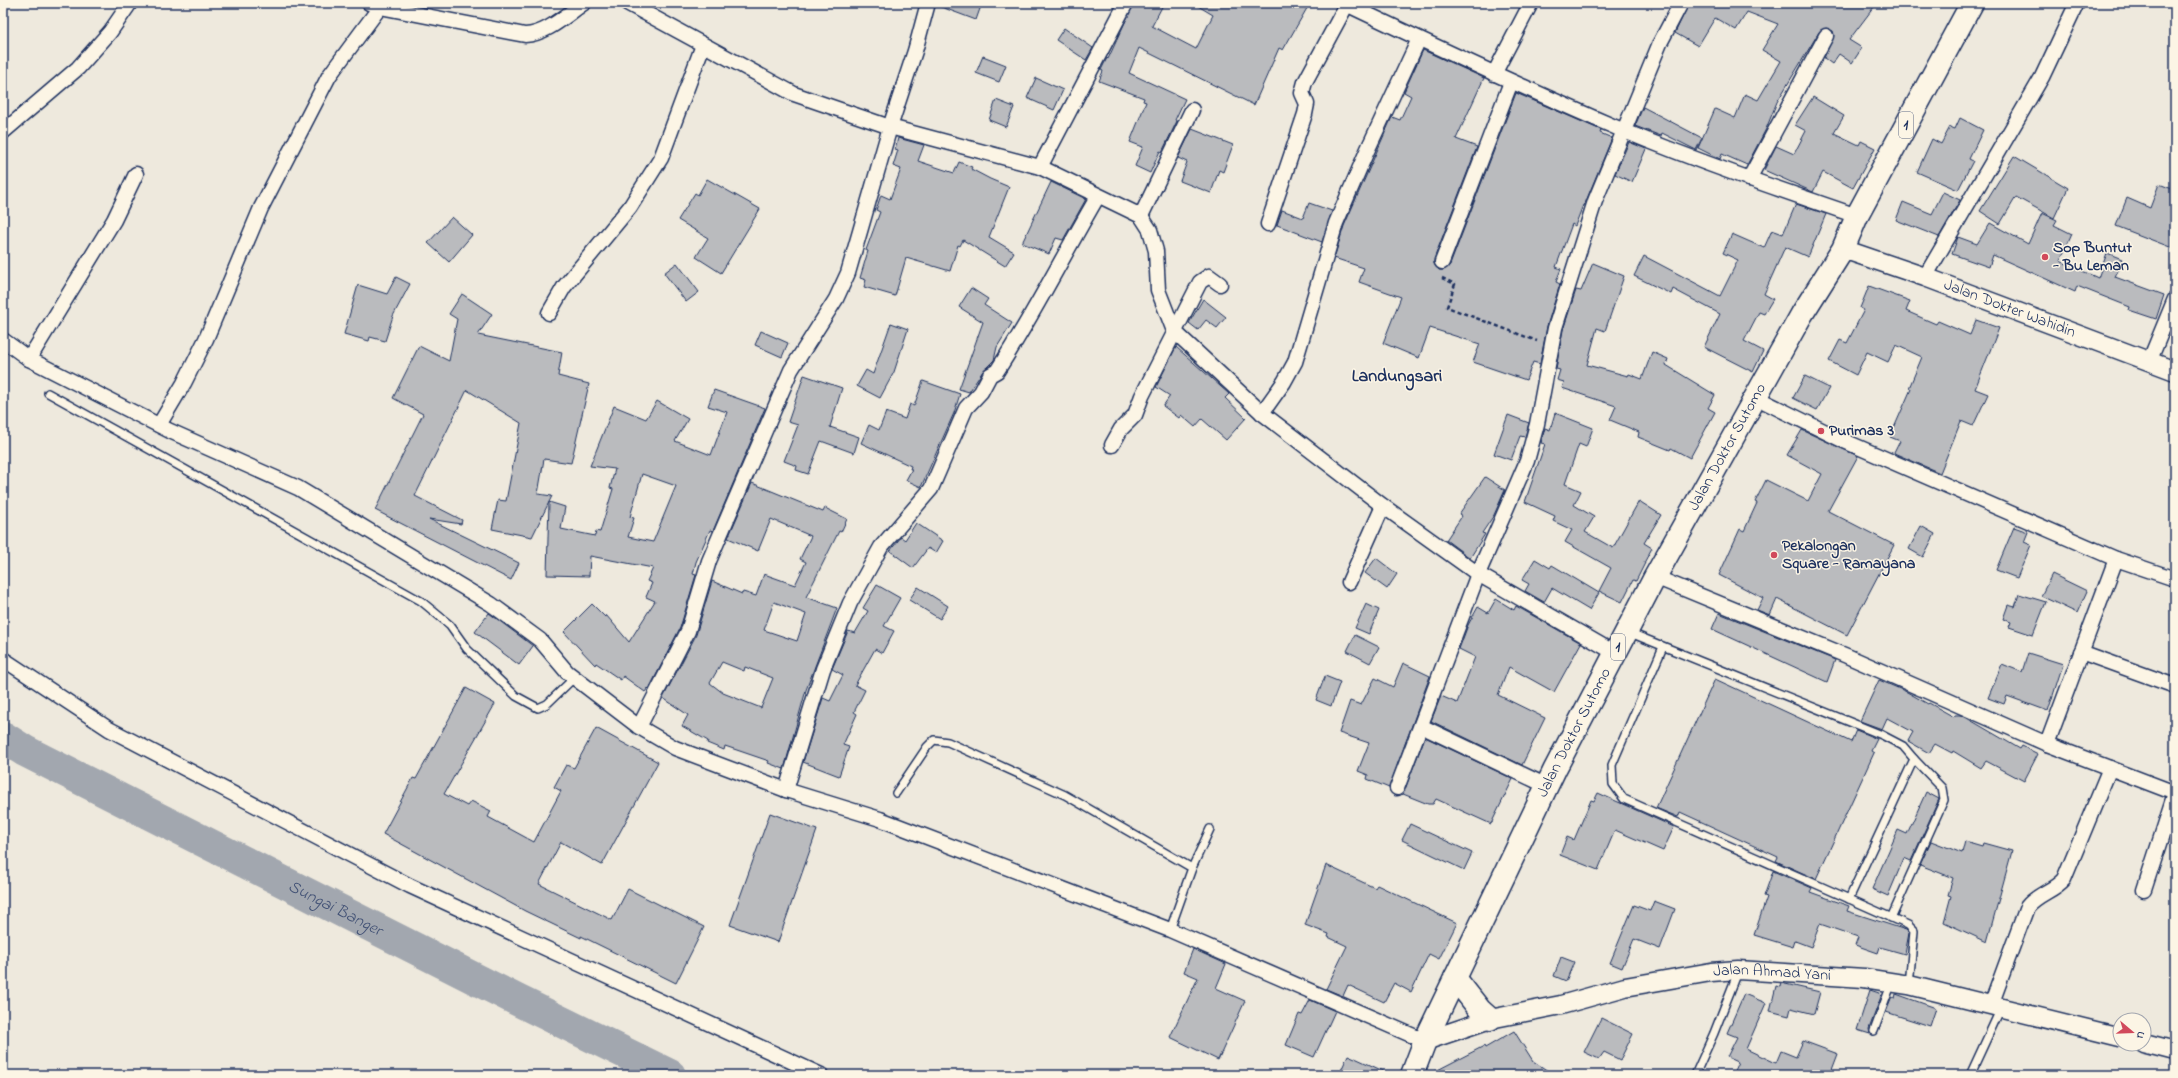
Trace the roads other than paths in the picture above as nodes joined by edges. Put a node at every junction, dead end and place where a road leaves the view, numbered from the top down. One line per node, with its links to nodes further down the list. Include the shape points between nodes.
1 (130, 3): 20 (street, via 110,32 78,68)
2 (584, 3): 11 (street, via 546,29 536,34 525,35)
3 (626, 3): 14 (street)
4 (928, 3): 18 (street)
5 (1126, 3): 21 (street)
6 (1530, 3): 15 (street)
7 (1681, 3): 19 (street, via 1660,43)
8 (1972, 3): 26 (highway, 1)
9 (2077, 3): 30 (street, via 2042,77)
10 (1345, 4): 13 (street); 27 (street, via 1305,82 1302,93 1307,104 1305,114)
11 (375, 5): 42 (street, via 328,76 262,208 203,346)
12 (1826, 36): 23 (street)
13 (1419, 39): 15 (street); 41 (street, via 1336,223 1295,362)
14 (703, 45): 18 (street, via 794,94); 33 (street, via 661,158 630,207 564,287)
15 (1494, 74): 16 (street)
16 (1511, 82): 19 (street); 29 (street)
17 (1192, 110): 25 (street)
18 (890, 126): 21 (street); 58 (street, via 848,273 836,299 791,370 709,561 688,631)
19 (1623, 130): 23 (street); 46 (street, via 1595,201 1551,347 1544,391 1526,461)
20 (3, 132)
21 (1040, 166): 24 (street)
22 (136, 174): 36 (street, via 114,220)
23 (1749, 179): 26 (street)
24 (1098, 196): 25 (street); 64 (street, via 1054,271 1030,319 997,371 990,375 981,392 966,408 931,489 881,546 856,590 822,669)
25 (1141, 216): 34 (street, via 1150,230 1156,251 1158,290)
26 (1857, 216): 28 (highway, 1)
27 (1268, 224)
28 (1843, 249): 30 (street, Jalan Dokter Wahidin); 40 (highway, Jalan Doktor Sutomo / 1)
29 (1442, 262)
30 (1926, 277): 37 (street, Jalan Dokter Wahidin)
31 (1220, 284): 34 (street, via 1214,278 1205,278 1200,282)
32 (2175, 298): 37 (street)
33 (549, 314)
34 (1174, 330): 41 (street); 43 (street, via 1135,415 1121,429)
35 (3, 340): 36 (street)
36 (29, 358): 42 (street)
37 (2149, 362): 38 (street, Jalan Dokter Wahidin)
38 (2175, 371)
39 (48, 393): 55 (lane, via 421,601 450,625 467,649 516,696 531,706 538,708 547,704)
40 (1755, 396): 45 (street, via 1842,440); 47 (highway, Jalan Doktor Sutomo / 1)
41 (1262, 413): 44 (street)
42 (159, 425): 55 (street, via 298,488 491,604 540,640)
43 (1112, 445)
44 (1382, 506): 46 (street); 49 (street)
45 (2116, 559): 48 (street); 52 (street)
46 (1478, 574): 53 (street); 57 (street)
47 (1655, 577): 50 (highway, Jalan Doktor Sutomo / 1); 59 (street, via 1847,656)
48 (2175, 579)
49 (1349, 582)
50 (1627, 632): 51 (lane); 53 (highway, Jalan Doktor Sutomo / 1)
51 (1663, 647): 60 (lane, via 1882,735 1902,746); 70 (lane, via 1612,765 1613,784 1624,799)
52 (2081, 652): 56 (street); 59 (street)
53 (1615, 653): 62 (highway, Jalan Doktor Sutomo / 1)
54 (3, 659): 83 (street, via 109,729 410,886)
55 (574, 678): 58 (street)
56 (2175, 686)
57 (1421, 726): 62 (street); 63 (street)
58 (639, 727): 64 (street, via 675,748)
59 (2047, 744): 61 (street)
60 (1914, 758): 70 (lane); 71 (lane, via 1942,788 1944,800)
61 (2110, 768): 66 (street); 76 (street, via 2064,879 2058,886 2033,900 2028,907)
62 (1547, 786): 74 (highway, Jalan Doktor Sutomo / 1)
63 (1397, 788)
64 (786, 790): 72 (street, via 880,819)
65 (896, 793): 68 (lane, via 934,740 948,742 1065,795)
66 (2175, 794): 69 (street)
67 (1210, 829): 68 (lane)
68 (1192, 868): 72 (lane)
69 (2144, 890)
70 (1849, 899): 71 (lane)
71 (1891, 918): 75 (lane, via 1908,925 1914,931)
72 (1170, 930): 82 (street)
73 (1738, 970): 75 (street, Jalan Ahmad Yani, via 1864,978); 77 (street, Jalan Ahmad Yani, via 1711,972 1626,987 1561,1005); 84 (lane)
74 (1455, 978): 77 (highway); 82 (highway, Jalan Doktor Sutomo / 1)
75 (1901, 983): 76 (street, Jalan Ahmad Yani); 78 (lane)
76 (1996, 1007): 79 (street, Jalan Ahmad Yani); 85 (lane)
77 (1490, 1019): 82 (street, Jalan Ahmad Yani)
78 (1874, 1031)
79 (2112, 1035)
80 (2152, 1045): 81 (street)
81 (2175, 1051)
82 (1416, 1062)
83 (821, 1075)
84 (1695, 1075)
85 (1970, 1075)

